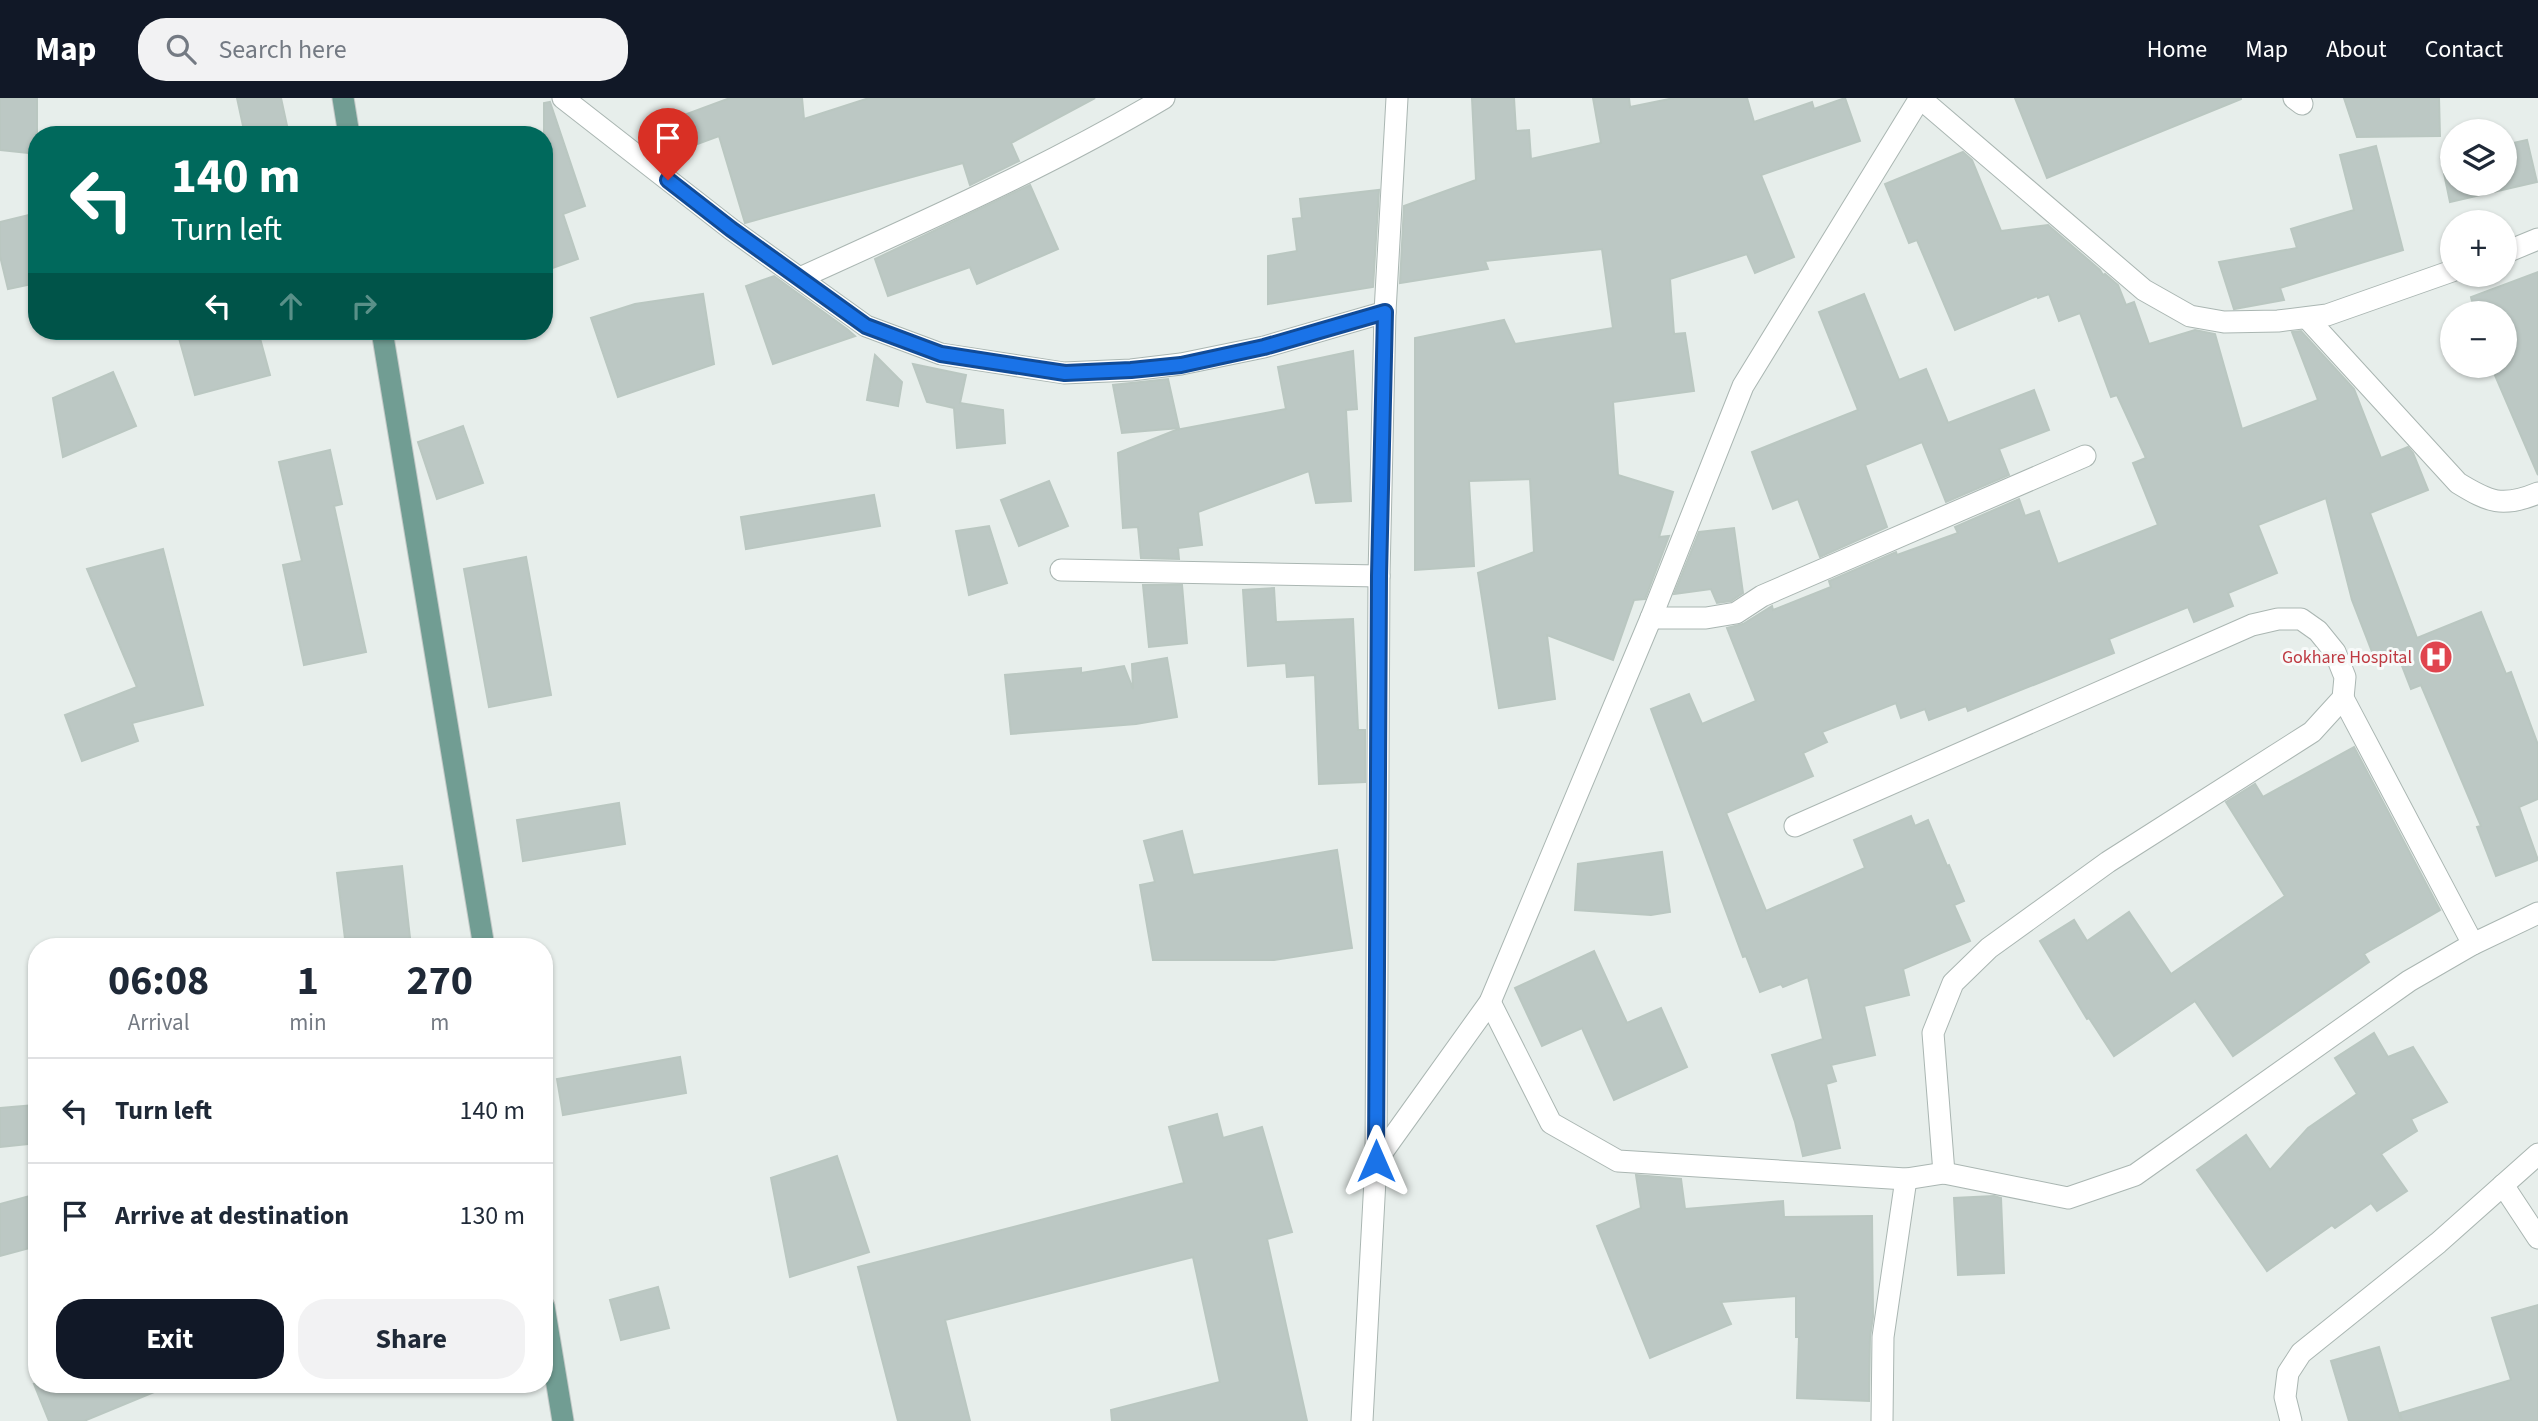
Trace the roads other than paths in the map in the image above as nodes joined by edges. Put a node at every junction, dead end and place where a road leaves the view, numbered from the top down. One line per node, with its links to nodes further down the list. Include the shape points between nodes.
1 (343, 98): 6 (main road)
2 (563, 98): 10 (street)
3 (1164, 98): 10 (street, via 1110,130)
4 (1397, 98): 11 (street)
5 (1920, 98): 12 (street, via 2144,290 2165,303 2190,316 2224,322); 18 (street, via 1743,386)
6 (348, 126)
7 (2538, 239): 8 (street)
8 (2517, 248)
9 (2440, 275): 12 (street)
10 (800, 278): 11 (street, via 866,326 941,354 1065,373 1181,365)
11 (1385, 312): 17 (street)
12 (2307, 318): 15 (street, via 2458,483 2484,499 2501,502)
13 (383, 340): 22 (main road)
14 (2085, 456): 18 (street, via 1762,596 1735,613)
15 (2538, 493)
16 (1062, 570): 17 (street)
17 (1379, 576): 26 (street)
18 (1651, 618): 24 (street)
19 (2343, 698): 20 (street, via 2345,677 2335,652 2318,631 2301,619 2252,625); 23 (street); 27 (street, via 2312,732 2108,862 1989,948 1953,983 1933,1033)
20 (1795, 826)
21 (2538, 913): 23 (street)
22 (483, 938)
23 (2473, 944): 27 (street, via 2410,981 2135,1175 2068,1198)
24 (1490, 1002): 26 (street); 28 (street, via 1551,1123 1618,1161)
25 (2538, 1154): 29 (street)
26 (1376, 1161): 33 (street)
27 (1944, 1173): 28 (street)
28 (1906, 1179): 34 (street, via 1883,1337)
29 (2503, 1185): 30 (street); 35 (street, via 2301,1353 2288,1373 2285,1398)
30 (2538, 1238)
31 (553, 1360): 32 (main road)
32 (563, 1421)
33 (1363, 1421)
34 (1882, 1421)
35 (2291, 1421)

